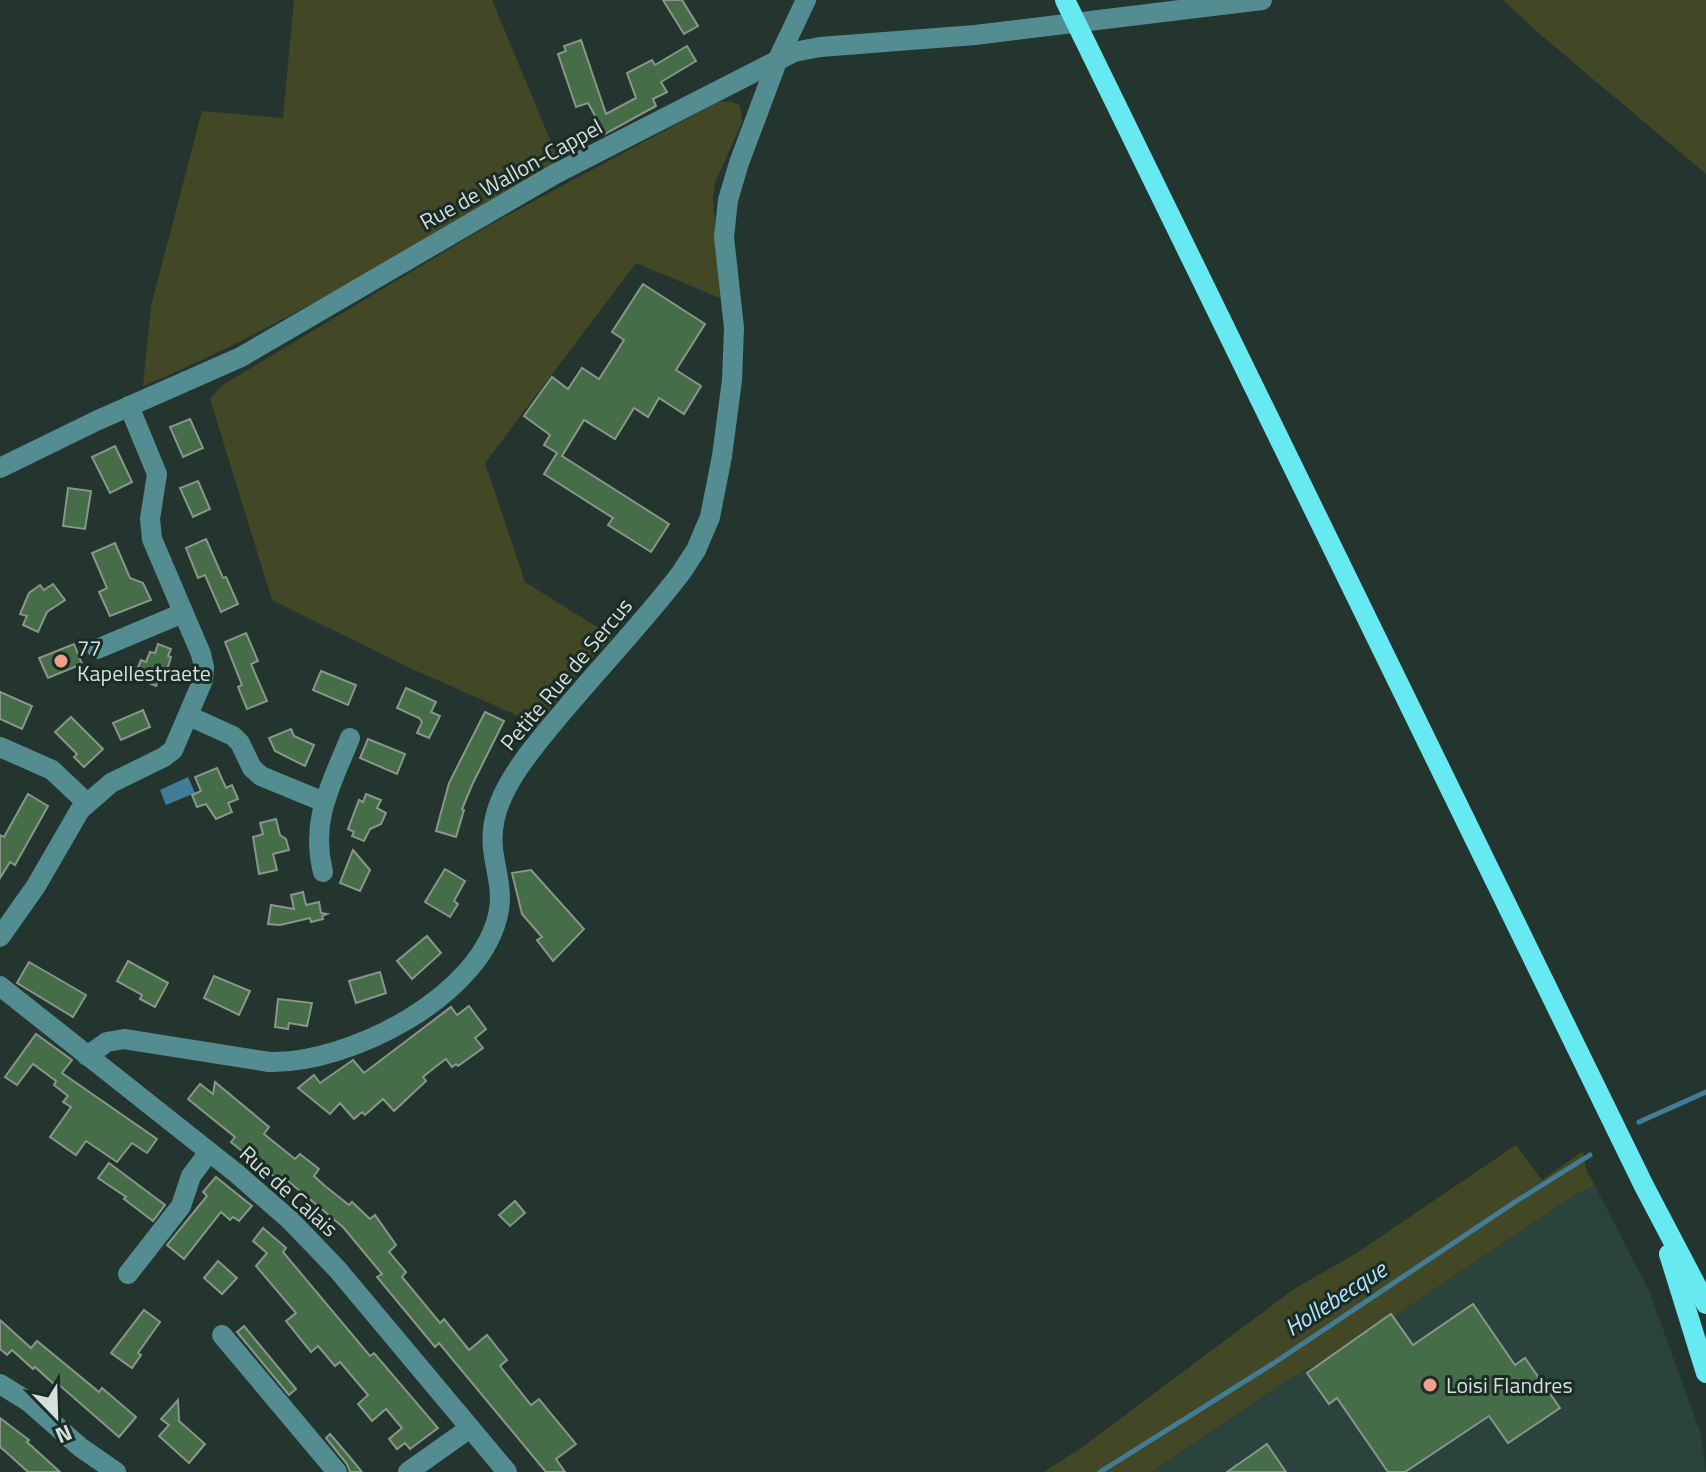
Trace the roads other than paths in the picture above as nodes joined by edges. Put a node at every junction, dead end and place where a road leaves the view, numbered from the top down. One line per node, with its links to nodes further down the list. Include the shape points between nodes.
1 (806, 0): 6 (street, Petite Rue de Sercus)
2 (1065, 0): 5 (main road)
3 (1262, 0): 4 (street, Rue de Wallon-Cappel)
4 (1149, 6): 5 (street, Rue de Wallon-Cappel)
5 (1076, 22): 6 (street, Rue de Wallon-Cappel, via 811,48); 23 (main road)
6 (778, 59): 7 (street, Rue de Wallon-Cappel, via 555,174 241,357); 21 (street, Petite Rue de Sercus, via 726,212 734,353 710,517 681,573 542,736 510,782 493,831 499,912 481,952 419,1014 316,1056 269,1062 124,1039 107,1042)
7 (129, 406): 8 (street, Rue de Wallon-Cappel); 9 (street, via 157,474 152,539)
8 (0, 468)
9 (183, 613): 10 (street); 11 (street, via 204,667)
10 (97, 649)
11 (189, 716): 14 (street, via 233,736 261,776); 15 (street, via 168,754 111,783)
12 (350, 738): 14 (street)
13 (0, 747): 15 (street, via 52,770)
14 (324, 802): 16 (street, via 317,837)
15 (87, 803): 17 (street)
16 (323, 872)
17 (0, 937)
18 (0, 986): 20 (street, Rue de Calais)
19 (0, 1002): 20 (street)
20 (26, 1007): 21 (street, Rue de Calais)
21 (87, 1056): 22 (street, Rue de Calais)
22 (209, 1152): 24 (street, via 191,1176 181,1206); 29 (street, Rue de Calais, via 313,1243)
23 (1644, 1186): 25 (main road); 27 (main road)
24 (128, 1274)
25 (1706, 1304)
26 (222, 1335): 31 (street)
27 (1706, 1373)
28 (0, 1384): 30 (street)
29 (470, 1428): 32 (street); 33 (street, Rue de Calais)
30 (116, 1472)
31 (337, 1472)
32 (408, 1472)
33 (507, 1472)

